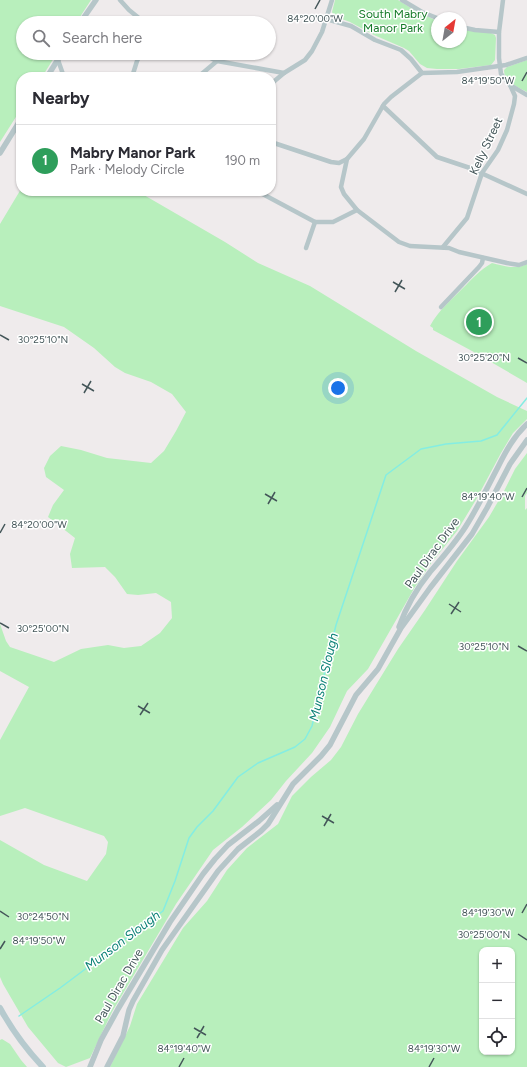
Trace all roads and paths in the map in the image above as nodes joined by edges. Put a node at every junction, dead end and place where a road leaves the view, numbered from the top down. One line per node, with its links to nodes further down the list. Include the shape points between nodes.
1 (96, 0): 6 (street)
2 (120, 0): 7 (street)
3 (332, 0): 9 (street)
4 (402, 0): 8 (street)
5 (502, 0): 11 (street, Kelly Street)
6 (85, 16)
7 (136, 16)
8 (431, 16)
9 (326, 18): 21 (street, via 322,32 309,56); 22 (street, via 351,26 375,40 401,50)
10 (467, 28): 11 (street)
11 (499, 32): 16 (street, Kelly Street)
12 (527, 58): 16 (street)
13 (58, 60): 17 (street); 18 (street)
14 (138, 60): 19 (street)
15 (218, 61): 20 (street); 21 (street)
16 (500, 66): 22 (street, via 457,72); 24 (street, Kelly Street, via 501,74)
17 (50, 72)
18 (62, 72)
19 (134, 72)
20 (204, 72)
21 (284, 73): 23 (street)
22 (422, 73): 26 (street)
23 (276, 80)
24 (510, 85): 25 (street); 31 (street, Kelly Street, via 515,96 507,130 498,150)
25 (527, 95)
26 (383, 106): 30 (street, via 364,139); 31 (street, via 437,157)
27 (16, 127): 29 (street)
28 (276, 144): 30 (street, via 331,162 339,163)
29 (0, 153)
30 (347, 159): 34 (street, via 341,187)
31 (482, 173): 32 (street); 36 (street, Kelly Street, via 467,218)
32 (527, 194)
33 (266, 196): 35 (street)
34 (358, 210): 35 (street, via 332,222); 36 (street, via 399,242 410,246)
35 (315, 222): 37 (street)
36 (443, 247): 38 (street)
37 (306, 248)
38 (483, 258): 39 (street, via 507,264 519,265); 40 (street, via 480,267)
39 (527, 262)
40 (441, 307)
41 (527, 424): 43 (street, Paul Dirac Drive, via 507,449 466,526 413,596)
42 (527, 440): 43 (street, Paul Dirac Drive, via 510,464 472,534)
43 (396, 635): 44 (street, Paul Dirac Drive, via 378,669 352,701 330,745 298,778)
44 (285, 796): 47 (street, Paul Dirac Drive, via 265,816 228,845 203,874 170,922 122,1002 101,1040); 48 (street, Paul Dirac Drive, via 268,824 224,863 165,946 133,1000 123,1036)
45 (0, 1008): 46 (main road, via 19,1038)
46 (43, 1067)
47 (90, 1067)
48 (107, 1067)

